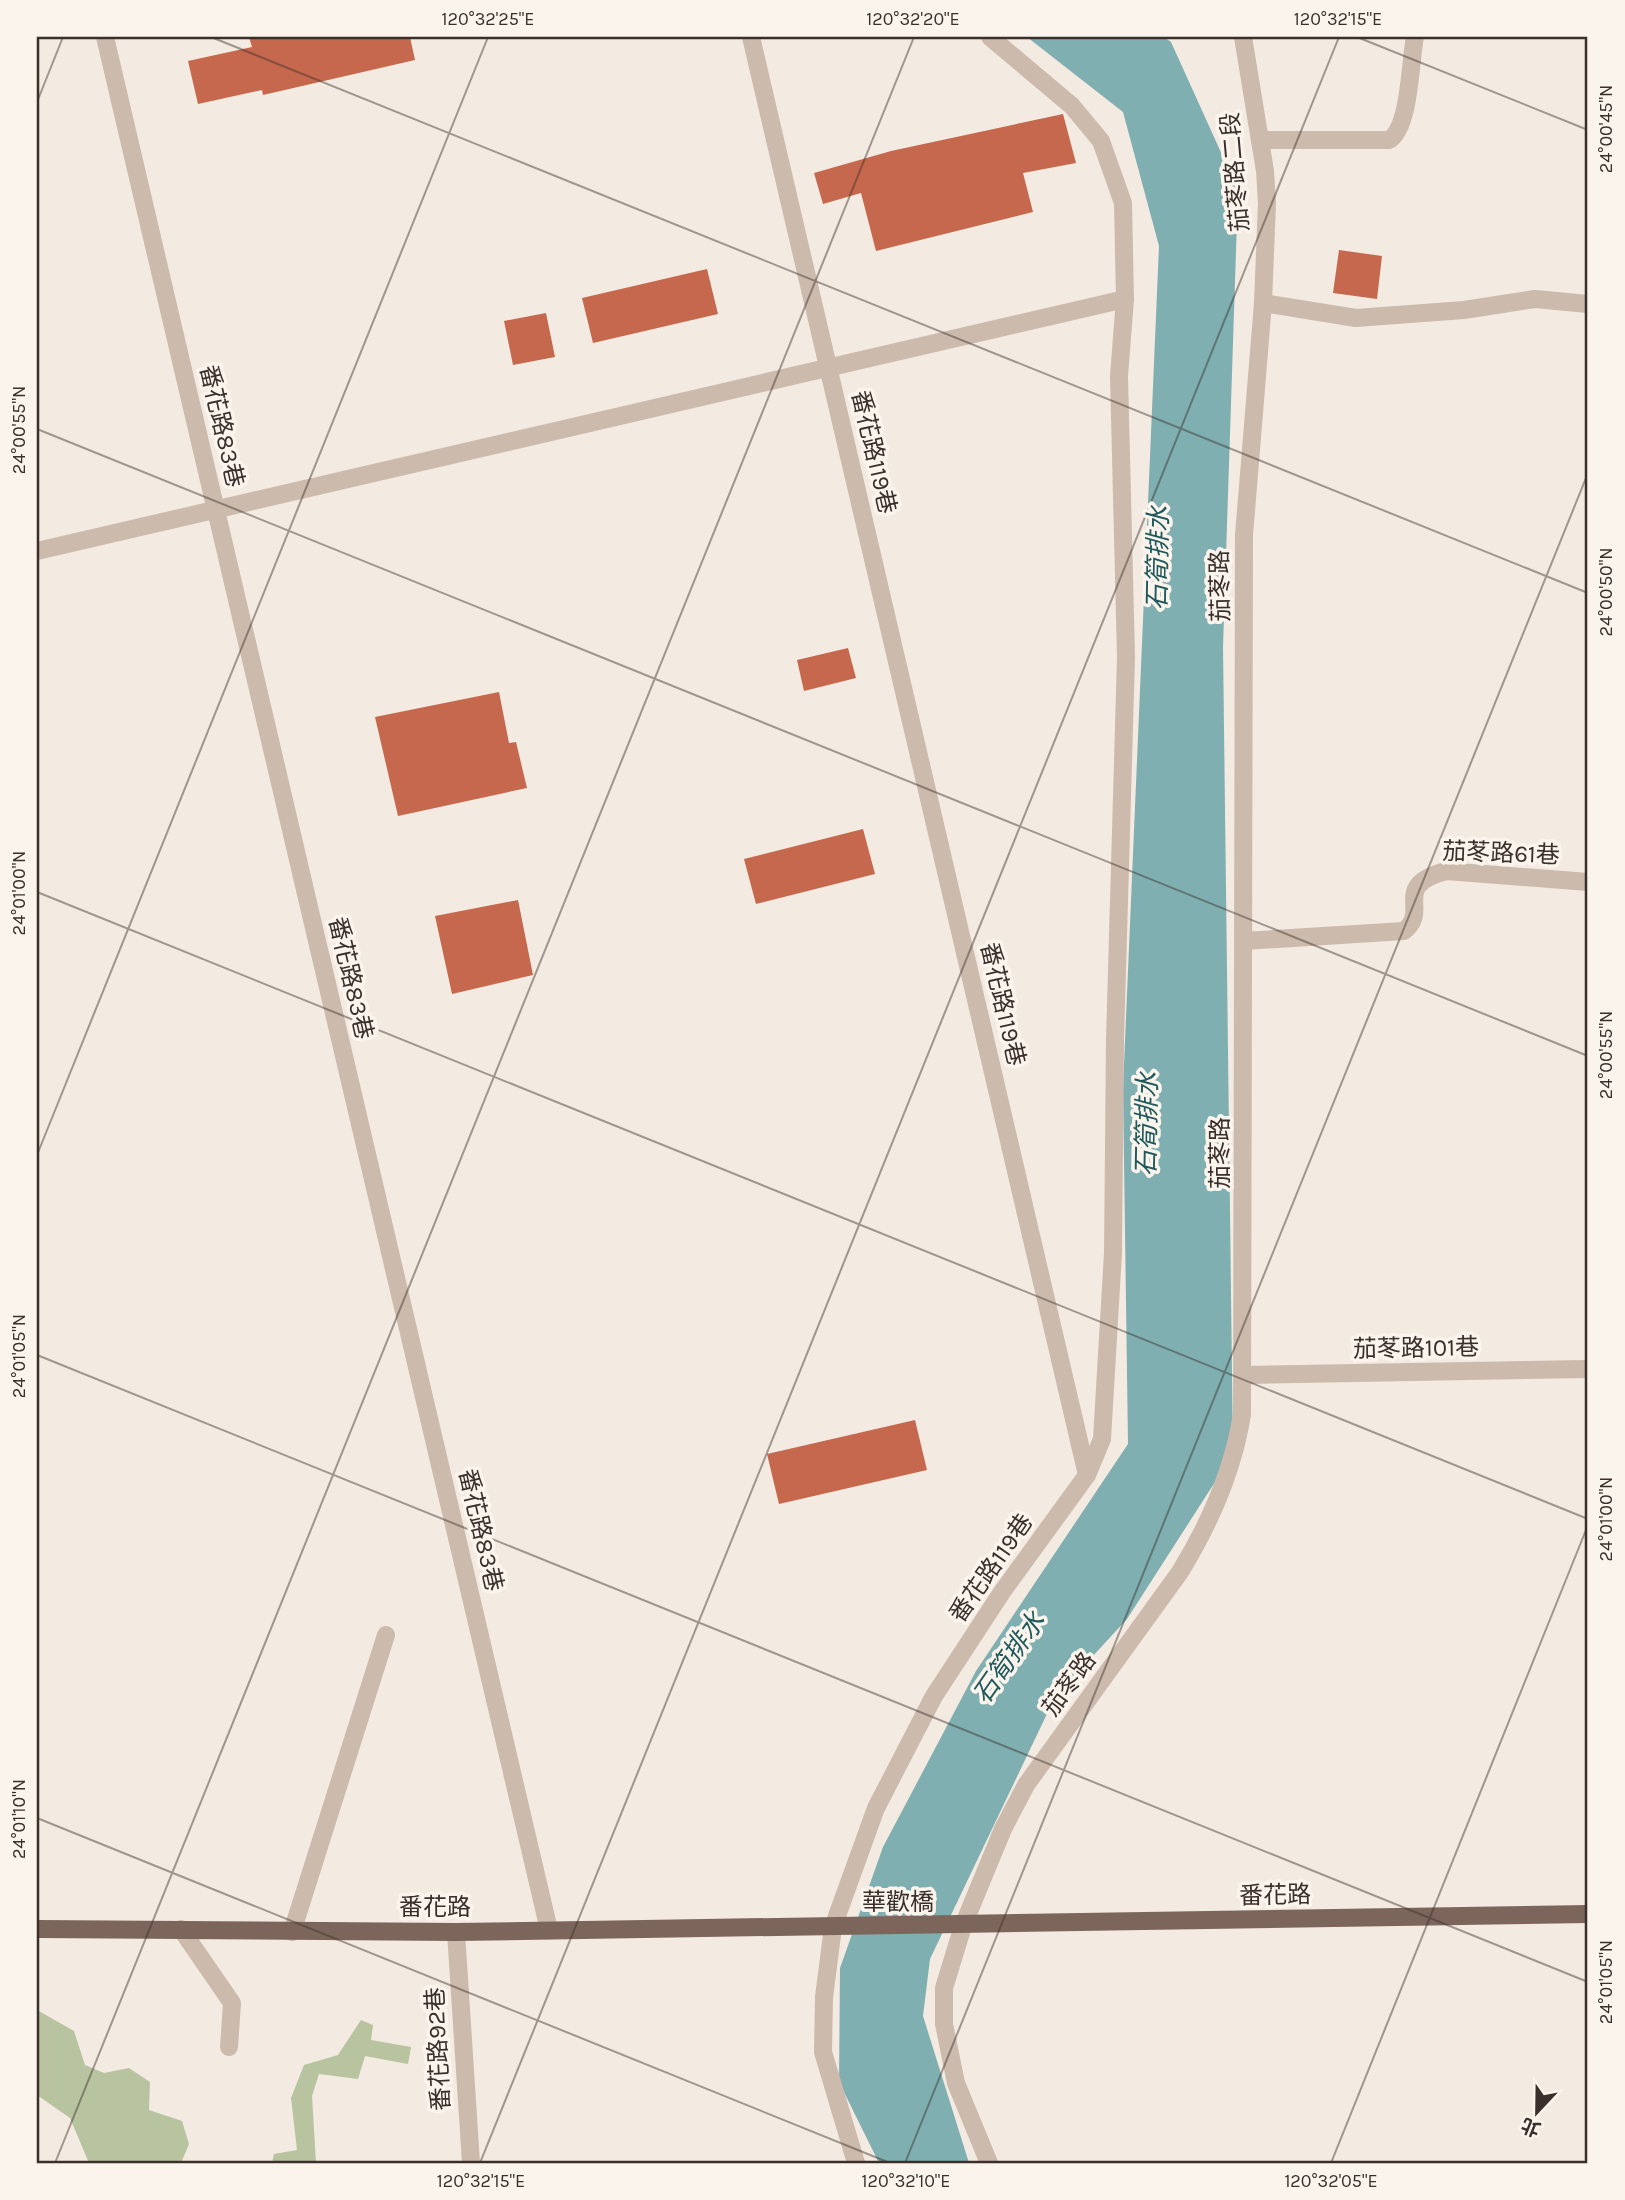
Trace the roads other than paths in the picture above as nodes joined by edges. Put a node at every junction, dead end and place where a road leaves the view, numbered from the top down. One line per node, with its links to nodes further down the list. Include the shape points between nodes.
1 (105, 37): 11 (street, 番花路83巷)
2 (751, 37): 10 (street, 番花路119巷)
3 (990, 37): 7 (street, via 1072,106 1101,141 1123,203)
4 (1243, 37): 6 (street, 茄苳路二段)
5 (1415, 37): 6 (street, via 1402,121 1395,137)
6 (1260, 140): 8 (street, 茄苳路二段, via 1267,203)
7 (1125, 299): 10 (street); 17 (street, via 1119,376 1126,657 1113,1253 1102,1439)
8 (1263, 303): 9 (street, via 1356,318 1464,310 1521,300); 14 (street, 茄苳路, via 1244,535)
9 (1588, 304)
10 (830, 368): 11 (street); 17 (street, 番花路119巷)
11 (216, 510): 12 (street); 24 (street, 番花路83巷)
12 (37, 551)
13 (1588, 882): 14 (street, 茄苳路61巷, via 1446,870 1418,884 1413,921 1404,931)
14 (1244, 941): 16 (street, 茄苳路)
15 (1588, 1369): 16 (street, 茄苳路101巷)
16 (1244, 1376): 20 (street, 茄苳路, via 1234,1456 1202,1534 1180,1572 1026,1785)
17 (1087, 1475): 21 (street, 番花路119巷, via 934,1696 876,1808)
18 (386, 1635): 25 (street)
19 (1588, 1914): 20 (main road, 番花路)
20 (963, 1926): 21 (main road, 華歡橋); 30 (street, 茄苳路, via 944,1988 944,2024 956,2083)
21 (833, 1927): 24 (main road, 番花路); 29 (street, 番花路119巷, via 823,2052)
22 (37, 1929): 23 (main road, 番花路)
23 (181, 1929): 25 (main road, 番花路); 27 (street, via 232,2003)
24 (549, 1930): 26 (main road, 番花路)
25 (292, 1932): 26 (main road, 番花路)
26 (456, 1932): 28 (street, 番花路92巷)
27 (229, 2047)
28 (471, 2163)
29 (856, 2163)
30 (989, 2163)

